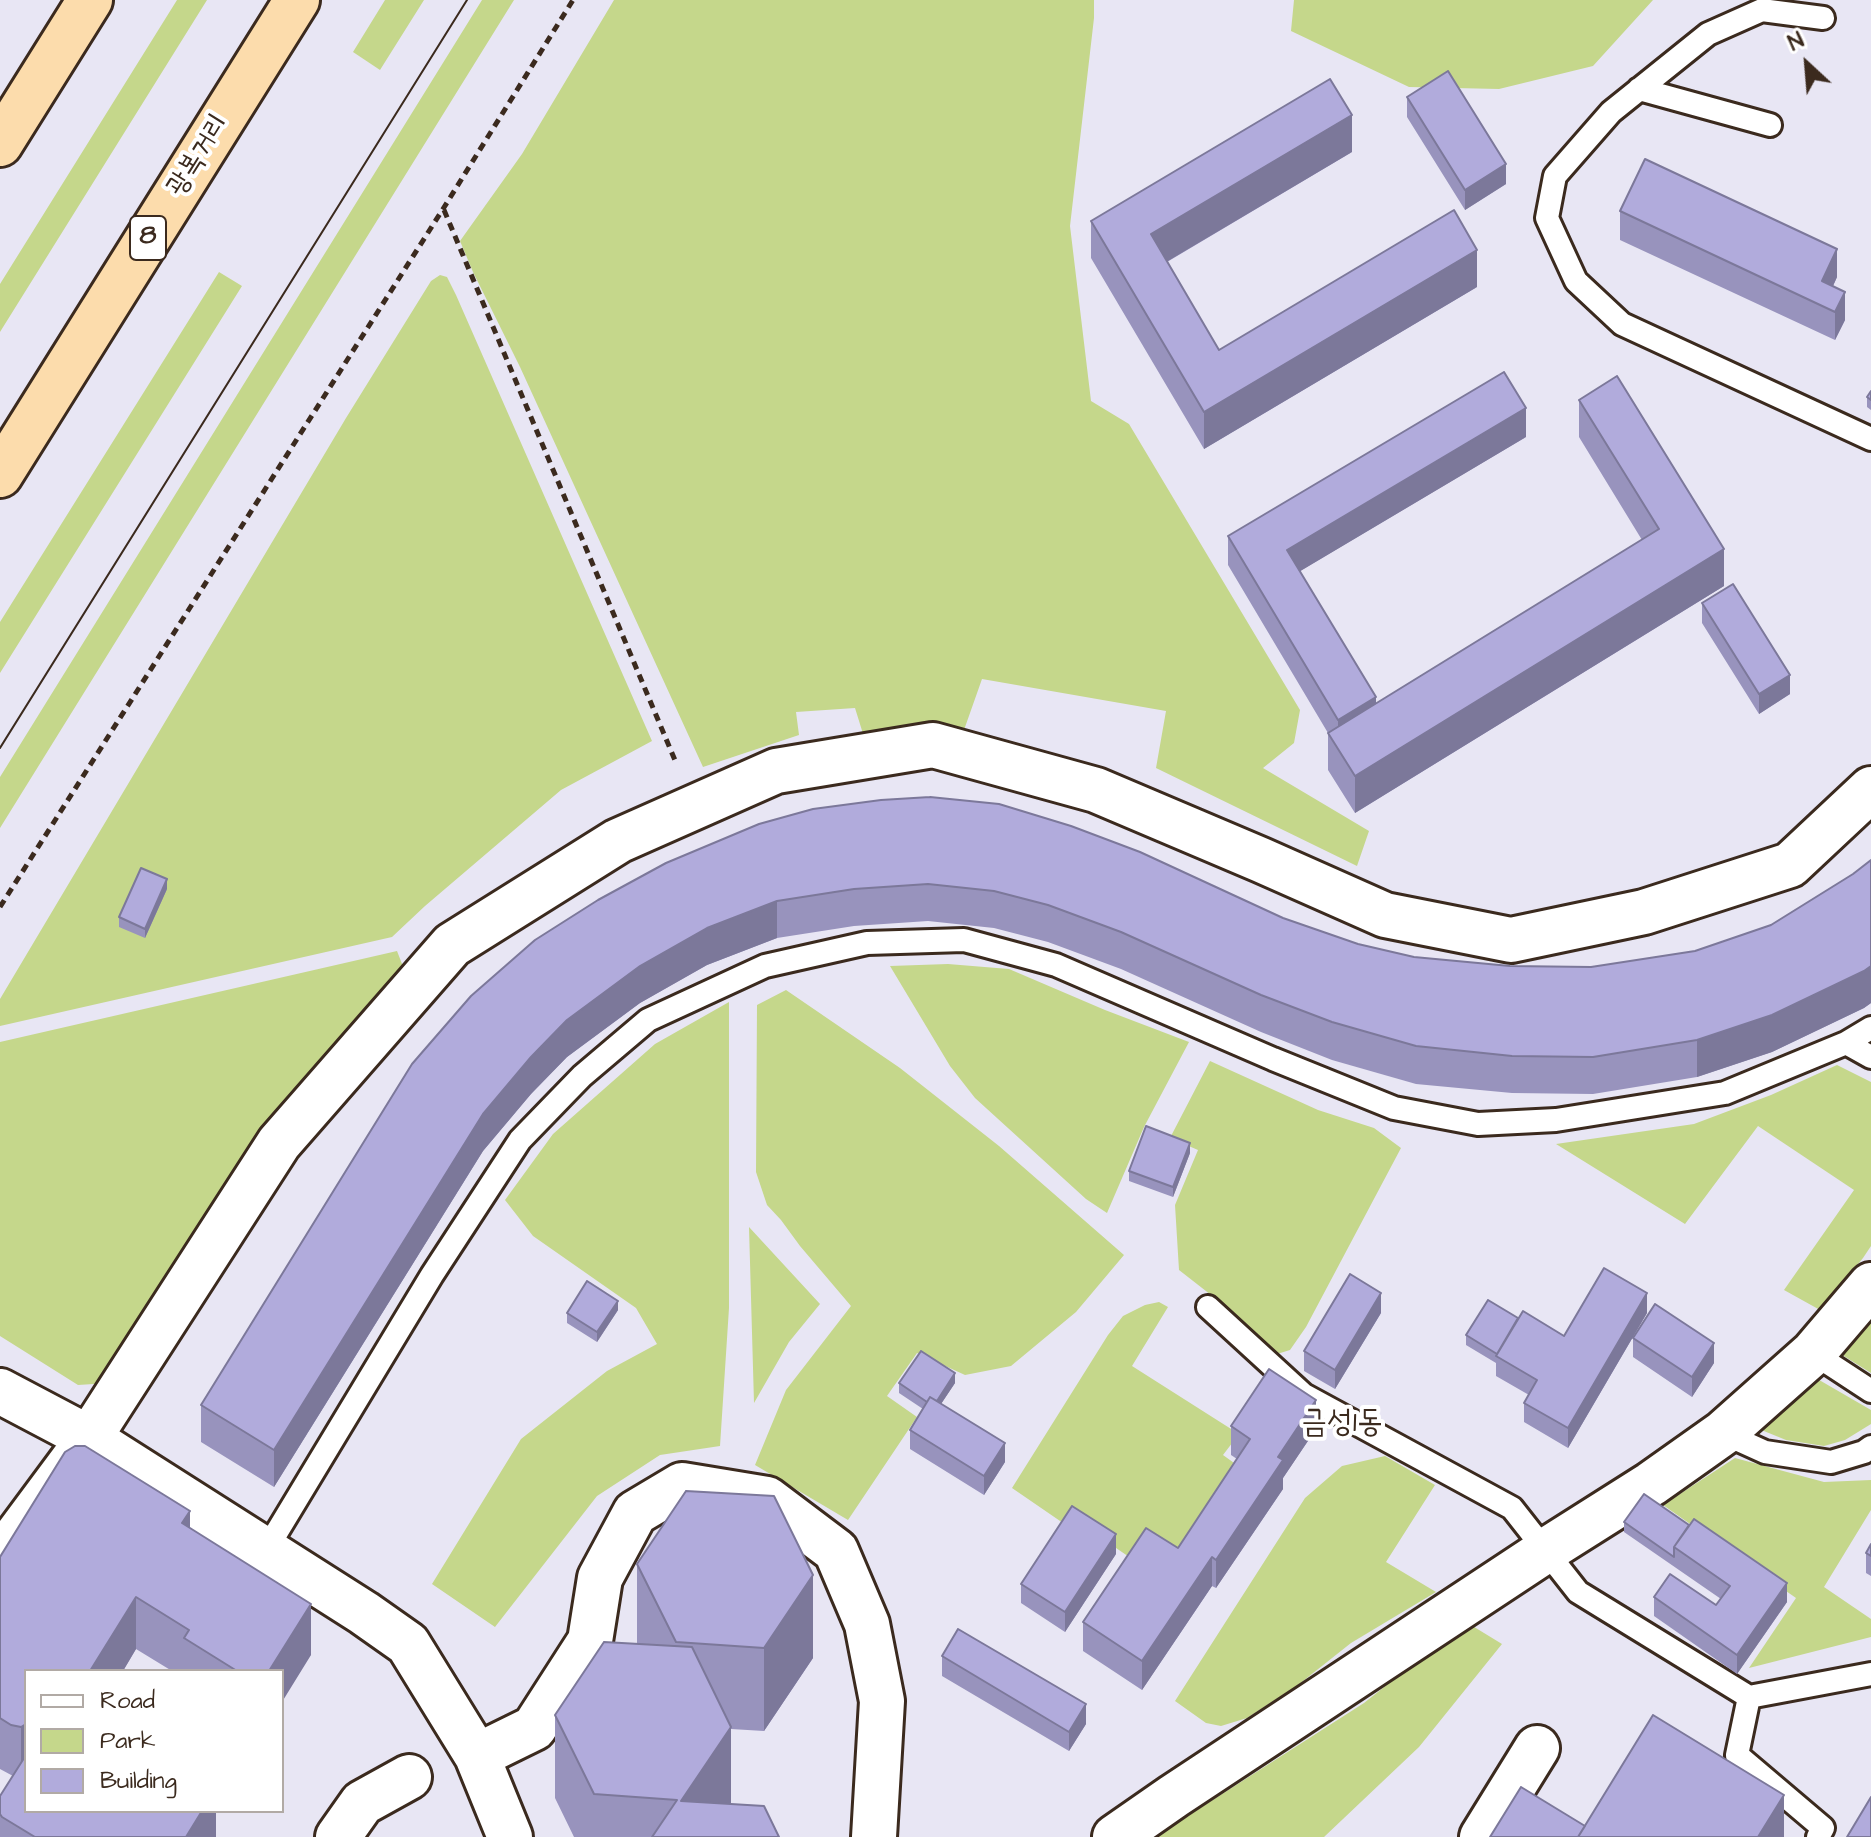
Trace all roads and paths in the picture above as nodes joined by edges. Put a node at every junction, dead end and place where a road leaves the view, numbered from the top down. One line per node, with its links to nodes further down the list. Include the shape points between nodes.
1 (90, 0): 7 (highway)
2 (297, 0): 10 (highway, 광복거리 / 8)
3 (573, 0): 8 (path)
4 (1823, 18): 5 (lane, via 1762,10 1708,34)
5 (1639, 89): 6 (lane); 9 (lane, via 1611,112 1555,176 1547,218 1576,281 1622,324)
6 (1770, 125)
7 (0, 144)
8 (443, 209): 12 (path); 13 (path)
9 (1871, 439)
10 (0, 475)
11 (1871, 789): 12 (street, via 1790,865 1644,912 1511,940 1385,915 1096,790 933,745 776,771)
12 (694, 807): 23 (street, via 618,841 452,945 279,1143)
13 (0, 907)
14 (1871, 1028): 15 (lane)
15 (1846, 1043): 16 (lane); 25 (lane, via 1725,1093 1556,1120 1478,1124 1394,1108 1056,965 964,940 867,943 765,966 648,1020 582,1076 520,1140)
16 (1871, 1057)
17 (1871, 1285): 19 (street)
18 (1208, 1307): 26 (lane, via 1304,1395 1512,1508)
19 (1813, 1353): 21 (lane); 22 (street)
20 (0, 1391): 23 (street)
21 (1871, 1391)
22 (1723, 1433): 24 (lane, via 1765,1452 1831,1462); 26 (street)
23 (89, 1438): 25 (street); 27 (street)
24 (1871, 1447)
25 (266, 1550): 31 (street, via 408,1644)
26 (1545, 1551): 29 (lane, via 1578,1592); 36 (street)
27 (0, 1558)
28 (1871, 1674): 29 (lane)
29 (1749, 1697): 38 (lane, via 1737,1755 1823,1828)
30 (1537, 1748): 37 (street)
31 (477, 1756): 34 (street); 35 (street, via 534,1728 590,1641 600,1578 635,1513 682,1485 767,1499 836,1551 867,1624 882,1701)
32 (409, 1777): 33 (street, via 362,1803)
33 (338, 1837)
34 (510, 1837)
35 (874, 1837)
36 (1115, 1837)
37 (1482, 1837)
38 (1818, 1837)

